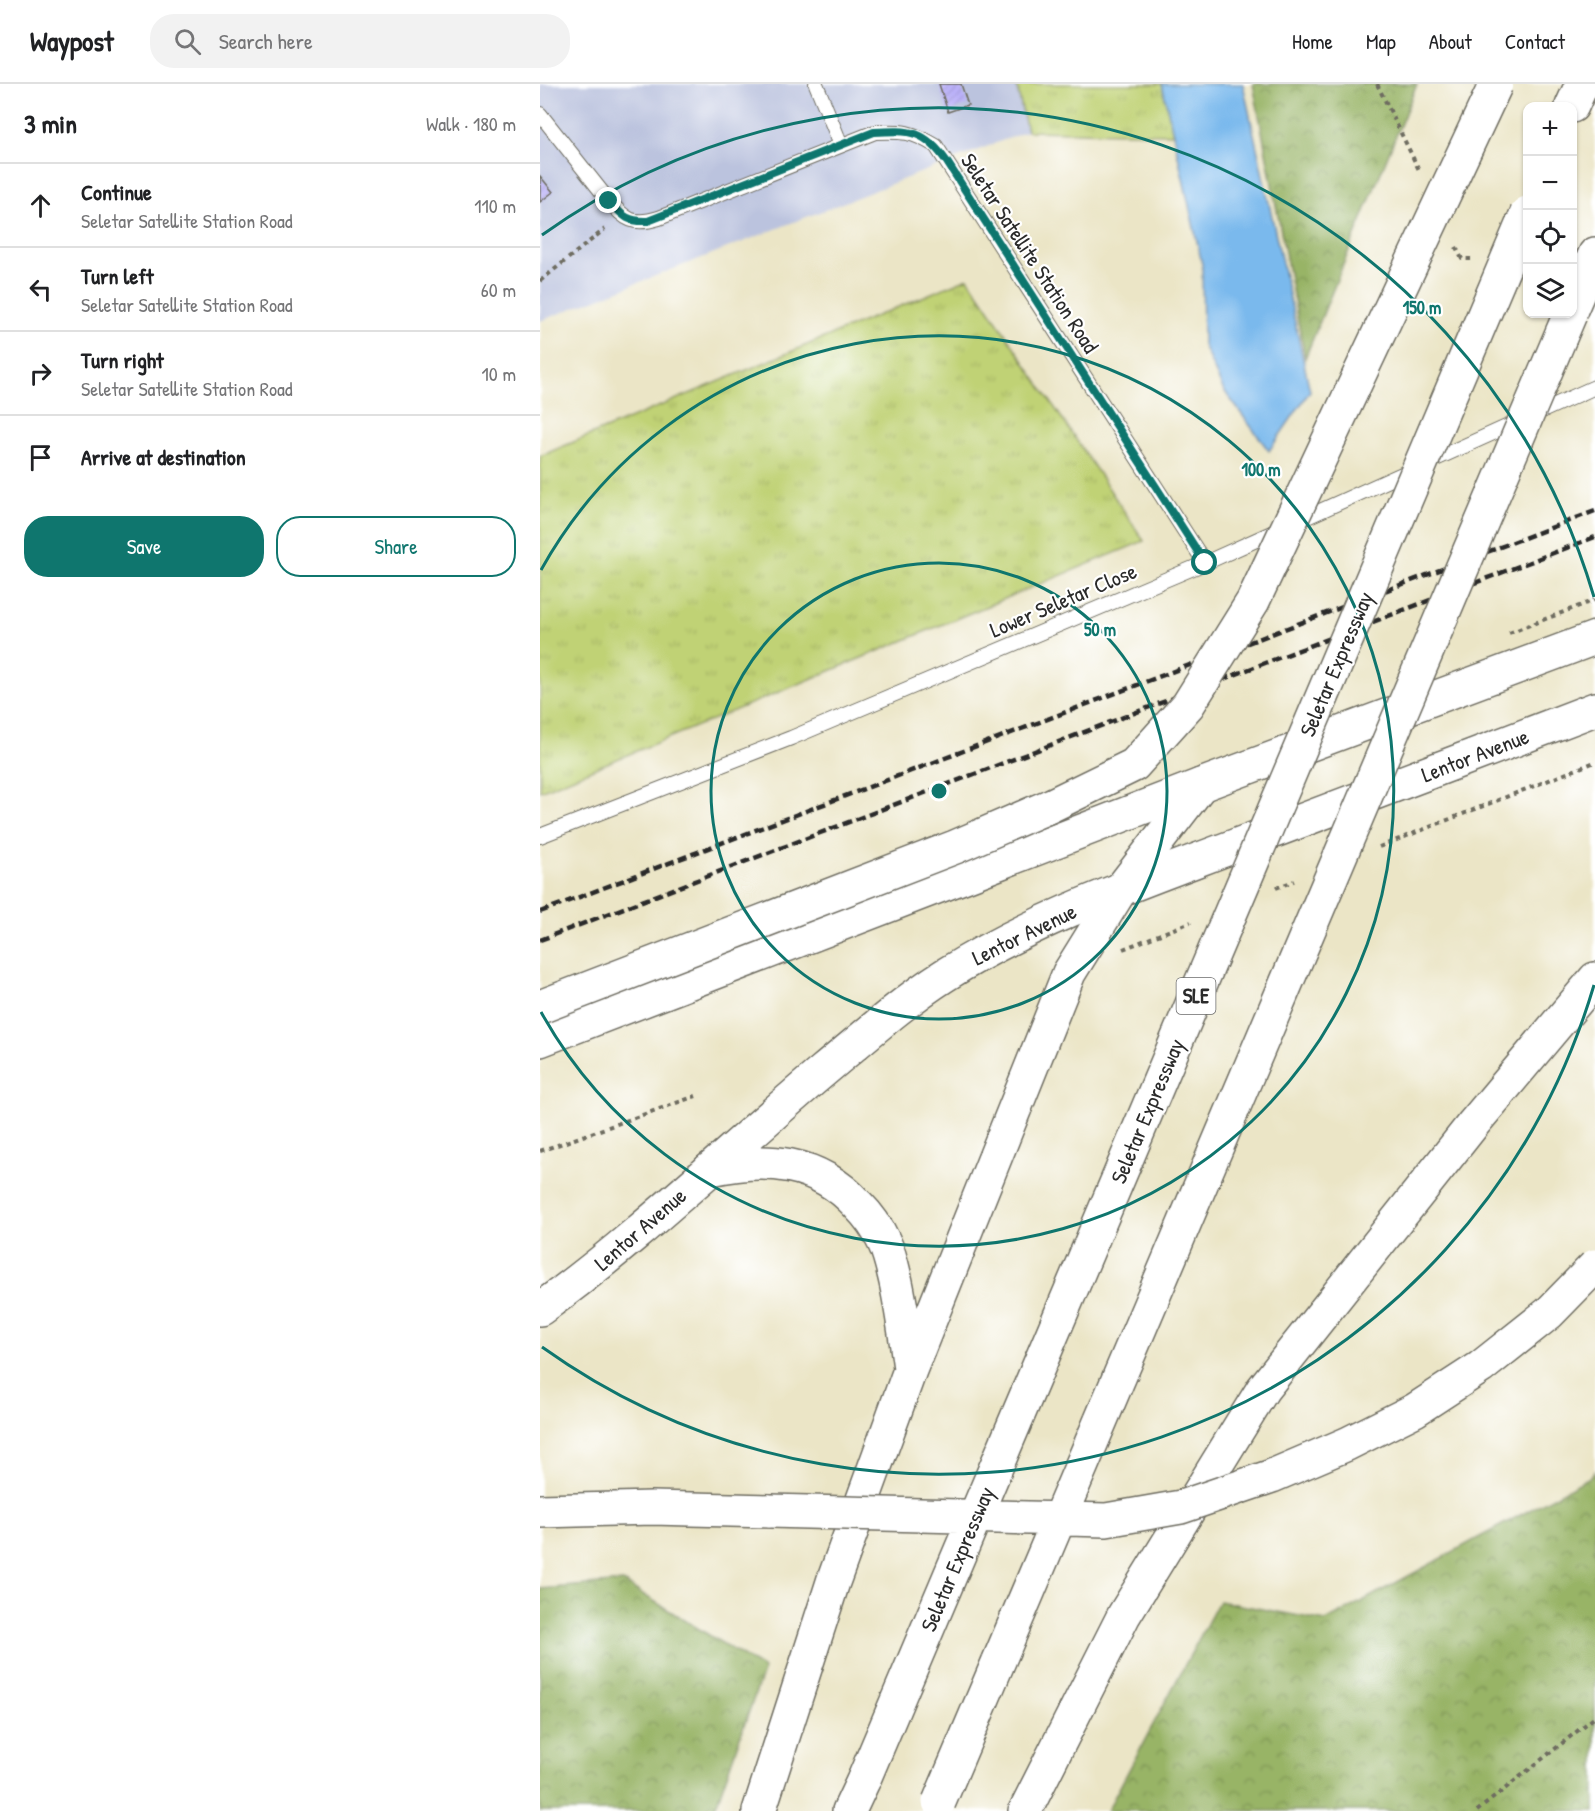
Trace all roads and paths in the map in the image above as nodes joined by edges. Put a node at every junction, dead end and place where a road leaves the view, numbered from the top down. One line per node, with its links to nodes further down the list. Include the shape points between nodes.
1 (816, 84): 6 (lane)
2 (1496, 84): 21 (main road, bridge, via 1253,601 1188,705 1134,765 955,847)
3 (1582, 84): 4 (main road)
4 (1574, 102)
5 (540, 114): 7 (lane)
6 (841, 145): 7 (lane, Seletar Satellite Station Road, via 659,218 633,222); 14 (lane, Seletar Satellite Station Road, via 874,132 902,130 936,146)
7 (622, 215): 10 (path)
8 (1523, 222): 33 (main road, Seletar Expressway / SLE, bridge)
9 (1595, 254): 11 (main road)
10 (540, 281)
11 (1577, 295)
12 (1568, 318): 31 (main road, bridge)
13 (1595, 387): 14 (lane, Lower Seletar Close)
14 (1205, 563): 18 (lane, Lower Seletar Close, via 791,738)
15 (1595, 638): 17 (main road)
16 (1595, 709): 19 (main road, Lentor Avenue)
17 (1201, 785): 19 (main road); 22 (main road)
18 (540, 836)
19 (1121, 889): 25 (main road, Lentor Avenue, via 1016,934 942,977 895,1011); 28 (main road, via 1069,973)
20 (1595, 979): 34 (main road, via 1474,1123 1263,1389 1124,1615)
21 (540, 1007)
22 (540, 1040)
23 (696, 1096): 24 (path)
24 (540, 1152)
25 (710, 1169): 27 (main road, Lentor Avenue, via 631,1239); 28 (main road, via 739,1162 789,1165 818,1174 844,1190 866,1213 885,1242 903,1317)
26 (1595, 1266): 29 (main road, bridge, via 1549,1313 1480,1367 1415,1410 1272,1476 1181,1507 1106,1520 652,1508)
27 (540, 1309)
28 (910, 1370): 32 (main road, via 834,1582)
29 (540, 1511)
30 (1595, 1717): 35 (path)
31 (937, 1806)
32 (759, 1811)
33 (849, 1811)
34 (1024, 1811)
35 (1477, 1811)

